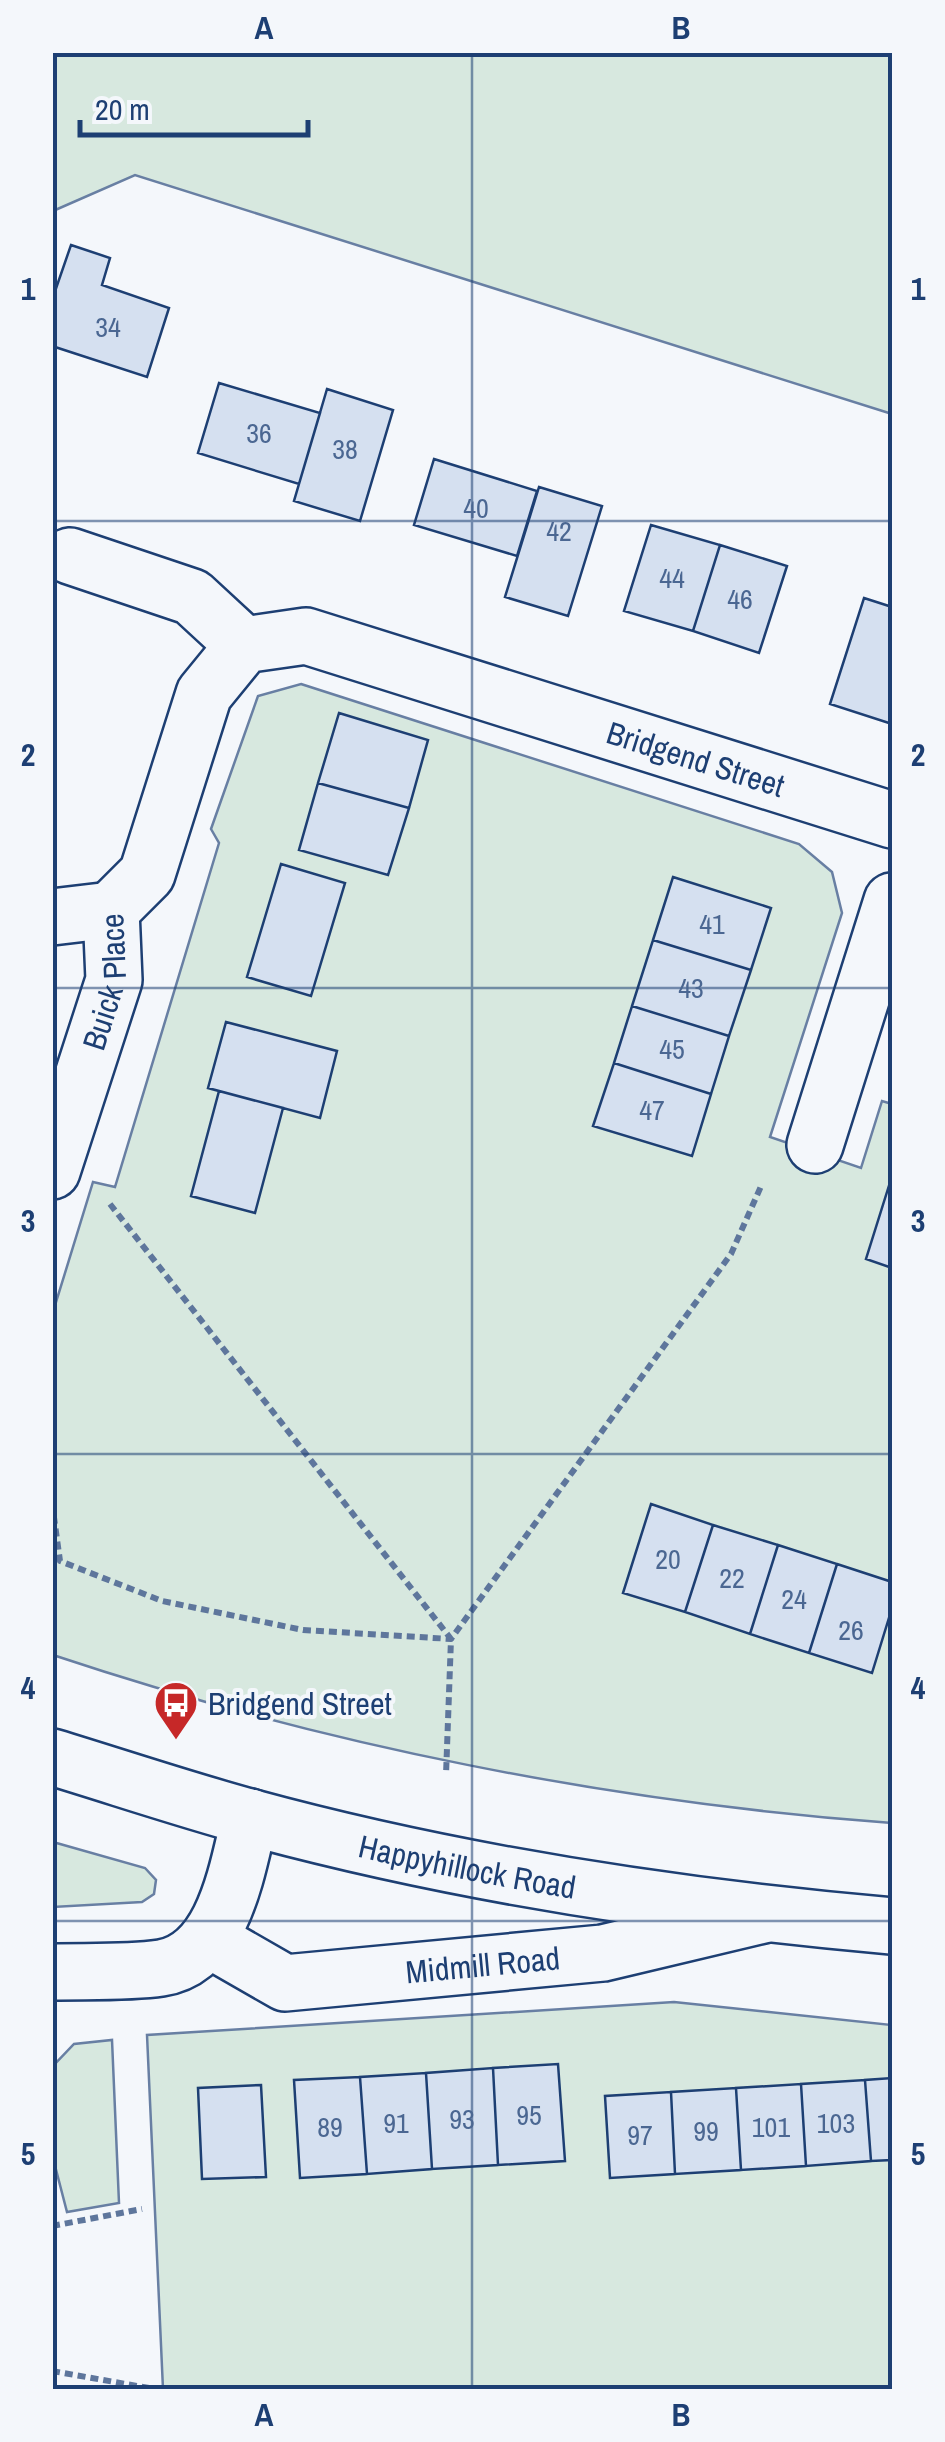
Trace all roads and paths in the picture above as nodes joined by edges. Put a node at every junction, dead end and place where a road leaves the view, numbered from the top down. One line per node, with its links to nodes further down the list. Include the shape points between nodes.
1 (70, 556): 2 (street, via 192,597)
2 (244, 645): 3 (street, Bridgend Street, via 306,636); 5 (street, Buick Place, via 204,694 147,874)
3 (892, 820)
4 (892, 900): 7 (street)
5 (111, 910): 6 (street); 9 (street, Buick Place, via 114,980)
6 (52, 917)
7 (870, 1047): 8 (street)
8 (815, 1145): 12 (path, via 779,1148 731,1254)
9 (57, 1157): 12 (path)
10 (52, 1502): 11 (path)
11 (56, 1564): 12 (path, via 162,1601 303,1630)
12 (450, 1638): 14 (path)
13 (52, 1756): 15 (street, Happyhillock Road)
14 (446, 1775)
15 (250, 1817): 16 (street, Happyhillock Road, via 501,1874); 18 (street, via 235,1880)
16 (763, 1914): 17 (street, Happyhillock Road); 18 (street, Midmill Road, via 602,1952 284,1983)
17 (892, 1926)
18 (210, 1940): 19 (street, via 166,1968)
19 (52, 1972)
20 (142, 2210): 21 (path)
21 (52, 2226)
22 (52, 2371): 23 (path)
23 (150, 2388)

